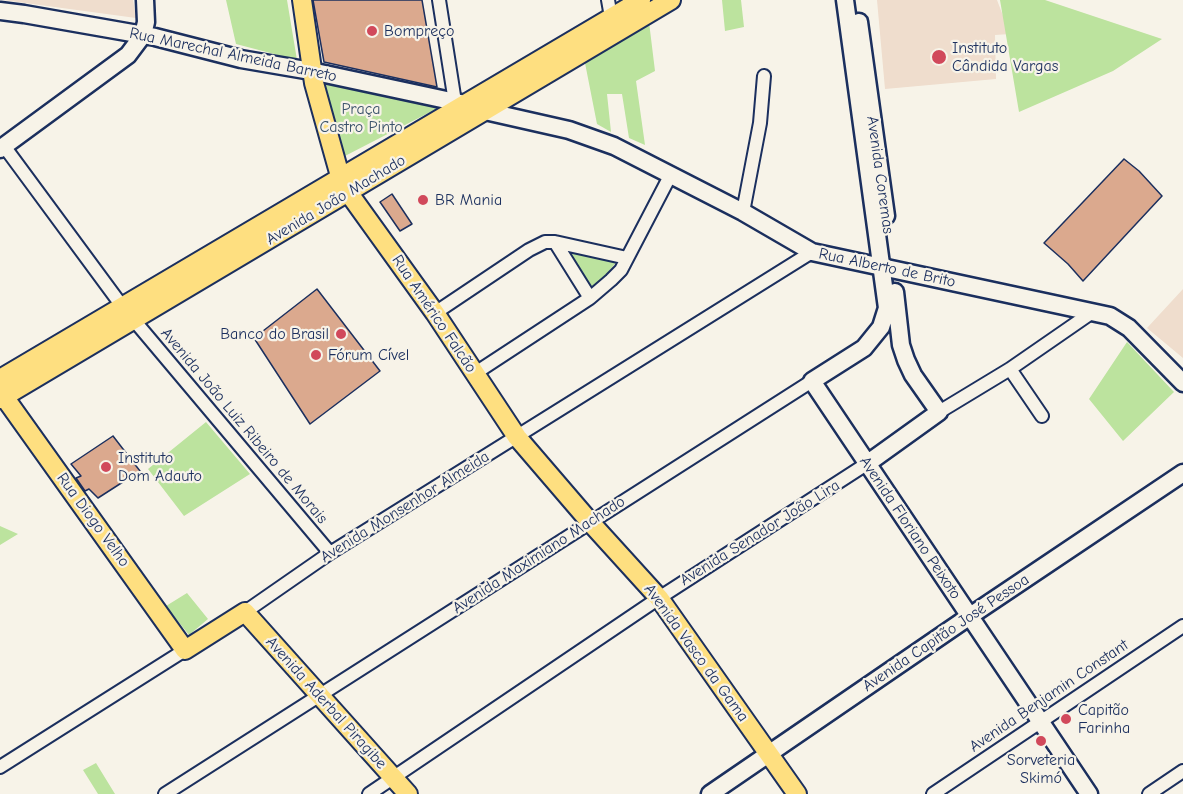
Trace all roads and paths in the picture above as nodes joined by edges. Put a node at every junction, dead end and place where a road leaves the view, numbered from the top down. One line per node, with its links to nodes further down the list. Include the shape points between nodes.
1 (145, 0): 10 (street)
2 (302, 0): 11 (main road, Rua Américo Falcão)
3 (439, 0): 13 (street)
4 (641, 0): 8 (main road, Avenida João Machado)
5 (671, 0): 14 (main road, Avenida João Machado)
6 (844, 0): 22 (street, Avenida Coremas, via 867,167)
7 (856, 0): 22 (street, Avenida Coremas)
8 (610, 9): 13 (main road, Avenida João Machado)
9 (0, 11): 10 (street, Rua Marechal Almeida Barreto)
10 (143, 35): 11 (street, Rua Marechal Almeida Barreto, via 240,59); 15 (street, via 118,64)
11 (311, 71): 13 (street, Rua Marechal Almeida Barreto); 17 (main road, Rua Américo Falcão)
12 (764, 76): 18 (street, via 760,123)
13 (460, 103): 17 (main road, Avenida João Machado)
14 (485, 111): 16 (street, Rua Alberto de Brito, via 592,137); 17 (main road, Avenida João Machado)
15 (2, 148): 25 (street, Avenida João Luiz Ribeiro de Morais)
16 (670, 176): 18 (street, Rua Alberto de Brito); 21 (street)
17 (345, 184): 25 (main road, Avenida João Machado); 26 (main road, Rua Américo Falcão)
18 (742, 212): 20 (street, Rua Alberto de Brito)
19 (555, 242): 21 (street); 24 (street); 26 (street, via 529,250)
20 (813, 252): 22 (street, Rua Alberto de Brito); 35 (street, Avenida Monsenhor Almeida)
21 (627, 258): 24 (street, via 621,270)
22 (888, 268): 23 (street, Avenida Coremas); 27 (street, Rua Alberto de Brito); 33 (street, Avenida Coremas, via 906,360)
23 (886, 297): 30 (street, Avenida Maximiano Machado, via 887,308 876,334 859,352)
24 (590, 298): 29 (street)
25 (127, 313): 32 (main road, Avenida João Machado); 39 (street, Avenida João Luiz Ribeiro de Morais)
26 (435, 313): 29 (main road, Rua Américo Falcão)
27 (1091, 313): 28 (street, Avenida Senador João Lira); 31 (street, Rua Alberto de Brito, via 1110,316 1129,328)
28 (1010, 369): 33 (street, Avenida Senador João Lira); 34 (street)
29 (474, 374): 35 (main road, Rua Américo Falcão)
30 (812, 381): 36 (street, Avenida Floriano Peixoto); 38 (street, Avenida Maximiano Machado)
31 (1183, 383)
32 (1, 391): 44 (main road, Rua Diogo Velho)
33 (939, 412): 36 (street, Avenida Senador João Lira)
34 (1042, 416)
35 (517, 437): 38 (main road, Avenida Vasco da Gama); 39 (street, Avenida Monsenhor Almeida)
36 (868, 464): 40 (street, Avenida Senador João Lira); 42 (street, Avenida Floriano Peixoto)
37 (1183, 473): 42 (street, Avenida Capitão José Pessoa)
38 (590, 522): 40 (main road, Avenida Vasco da Gama); 45 (street, Avenida Maximiano Machado)
39 (330, 553): 41 (street, Avenida Monsenhor Almeida)
40 (659, 598): 47 (main road, Avenida Vasco da Gama); 50 (street, Avenida Senador João Lira)
41 (244, 612): 44 (main road, Avenida Monsenhor Almeida); 45 (main road, Avenida Aderbal Piragibe)
42 (970, 616): 46 (street, Avenida Floriano Peixoto); 47 (street, Avenida Capitão José Pessoa)
43 (1183, 626): 46 (street, Avenida Benjamin Constant)
44 (185, 650): 48 (street, Avenida Monsenhor Almeida)
45 (319, 696): 50 (main road, Avenida Aderbal Piragibe); 51 (street, Avenida Maximiano Machado)
46 (1040, 722): 56 (street, Avenida Benjamin Constant); 57 (street, Avenida Floriano Peixoto)
47 (770, 754): 54 (street, Avenida Capitão José Pessoa); 55 (main road, Avenida Vasco da Gama)
48 (0, 767)
49 (1183, 771): 58 (street)
50 (393, 778): 52 (street, Avenida Senador João Lira); 53 (main road, Avenida Aderbal Piragibe)
51 (165, 794)
52 (369, 794)
53 (408, 794)
54 (710, 794)
55 (797, 794)
56 (933, 794)
57 (1089, 794)
58 (1149, 794)

